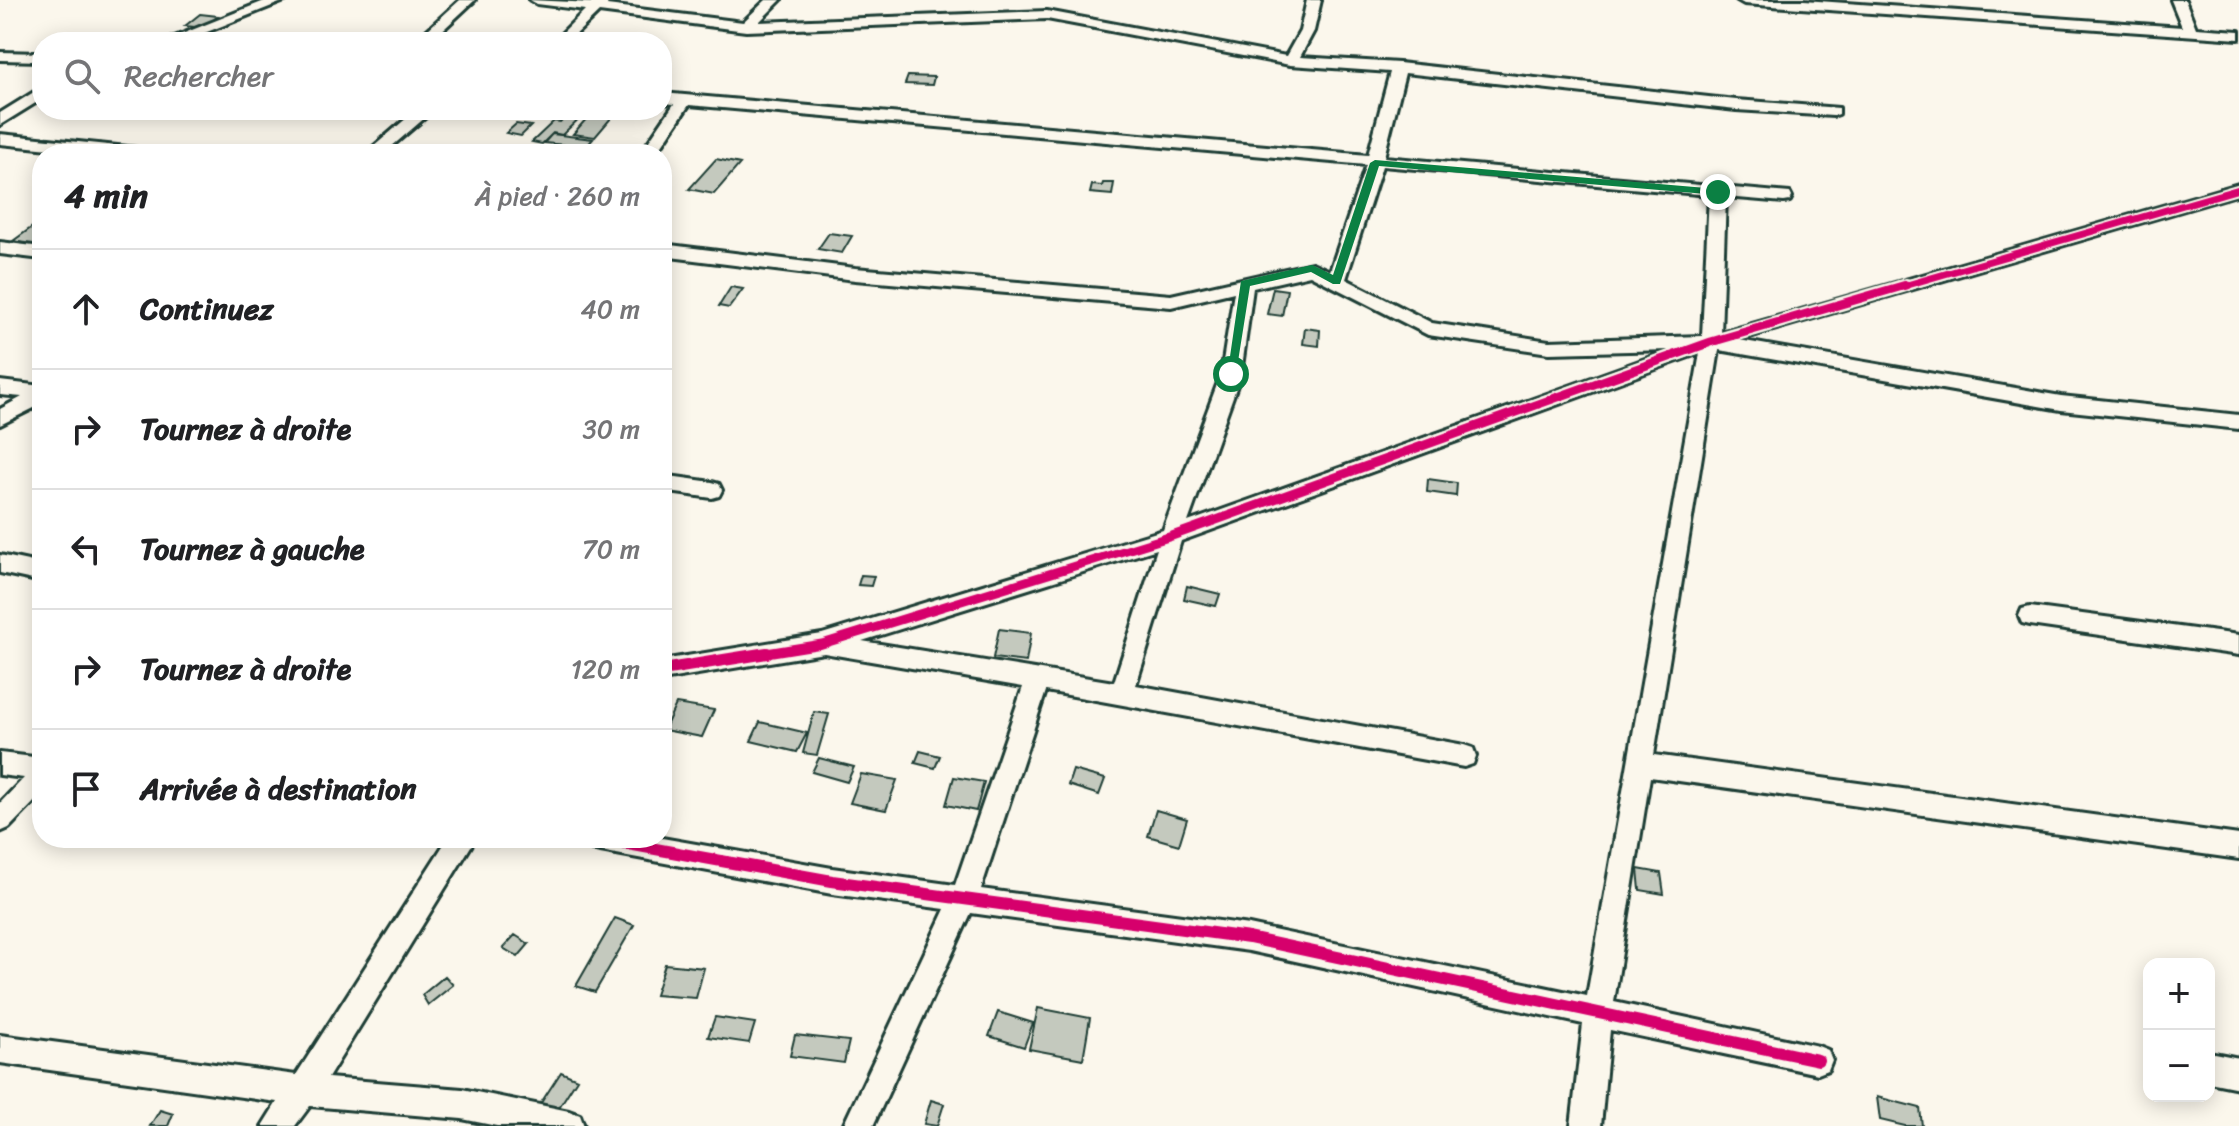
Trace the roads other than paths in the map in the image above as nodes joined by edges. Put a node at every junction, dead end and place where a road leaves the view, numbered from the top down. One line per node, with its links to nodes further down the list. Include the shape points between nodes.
1 (280, 0): 11 (street)
2 (468, 0): 12 (street)
3 (537, 0): 9 (street)
4 (774, 0): 10 (street)
5 (1314, 0): 18 (street, via 1307,31)
6 (1744, 0): 8 (street)
7 (2178, 0): 14 (street)
8 (1760, 1): 14 (street)
9 (600, 3): 10 (street); 13 (street)
10 (746, 27): 18 (street, via 1047,15)
11 (195, 32)
12 (432, 32)
13 (570, 32)
14 (2191, 32): 15 (street)
15 (2239, 35)
16 (0, 56): 17 (street)
17 (32, 57)
18 (1290, 61): 19 (street)
19 (1399, 68): 23 (street); 32 (street)
20 (672, 98): 22 (street)
21 (32, 99): 25 (street)
22 (685, 99): 24 (street); 32 (street)
23 (1833, 111)
24 (672, 118)
25 (0, 120)
26 (414, 120): 30 (street)
27 (671, 120): 31 (street)
28 (0, 139): 29 (street)
29 (49, 144)
30 (385, 144)
31 (655, 144)
32 (1375, 163): 34 (street); 39 (street)
33 (2239, 189): 41 (street)
34 (1718, 192): 35 (street); 41 (street)
35 (1784, 197)
36 (0, 248): 38 (street)
37 (672, 251): 40 (street, via 855,274 1171,301)
38 (32, 252)
39 (1336, 281): 40 (street, via 1312,269); 41 (street, via 1428,329 1549,347)
40 (1245, 283): 49 (street, via 1231,374)
41 (1711, 342): 46 (street, via 2061,403); 49 (street); 60 (street)
42 (0, 388): 43 (street)
43 (32, 393)
44 (32, 400): 45 (street)
45 (0, 418)
46 (2239, 422)
47 (672, 484): 48 (street)
48 (712, 490)
49 (1172, 536): 53 (street); 57 (street)
50 (0, 564): 51 (street)
51 (32, 571)
52 (2030, 616): 54 (street)
53 (822, 644): 55 (street); 56 (street)
54 (2239, 645)
55 (672, 668)
56 (1038, 679): 57 (street); 67 (street)
57 (1122, 693): 58 (street)
58 (1464, 756)
59 (0, 764): 61 (street)
60 (1638, 764): 64 (street); 68 (street)
61 (32, 768)
62 (32, 787): 63 (street)
63 (0, 820)
64 (2239, 847)
65 (457, 848): 73 (street)
66 (650, 848): 67 (street)
67 (964, 899): 68 (street, via 1249,938); 76 (street)
68 (1598, 1012): 70 (street); 77 (street)
69 (0, 1049): 73 (street)
70 (1818, 1060)
71 (2215, 1068): 72 (street)
72 (2239, 1073)
73 (303, 1091): 74 (street); 75 (street, via 462,1104)
74 (277, 1126)
75 (569, 1126)
76 (858, 1126)
77 (1586, 1126)

